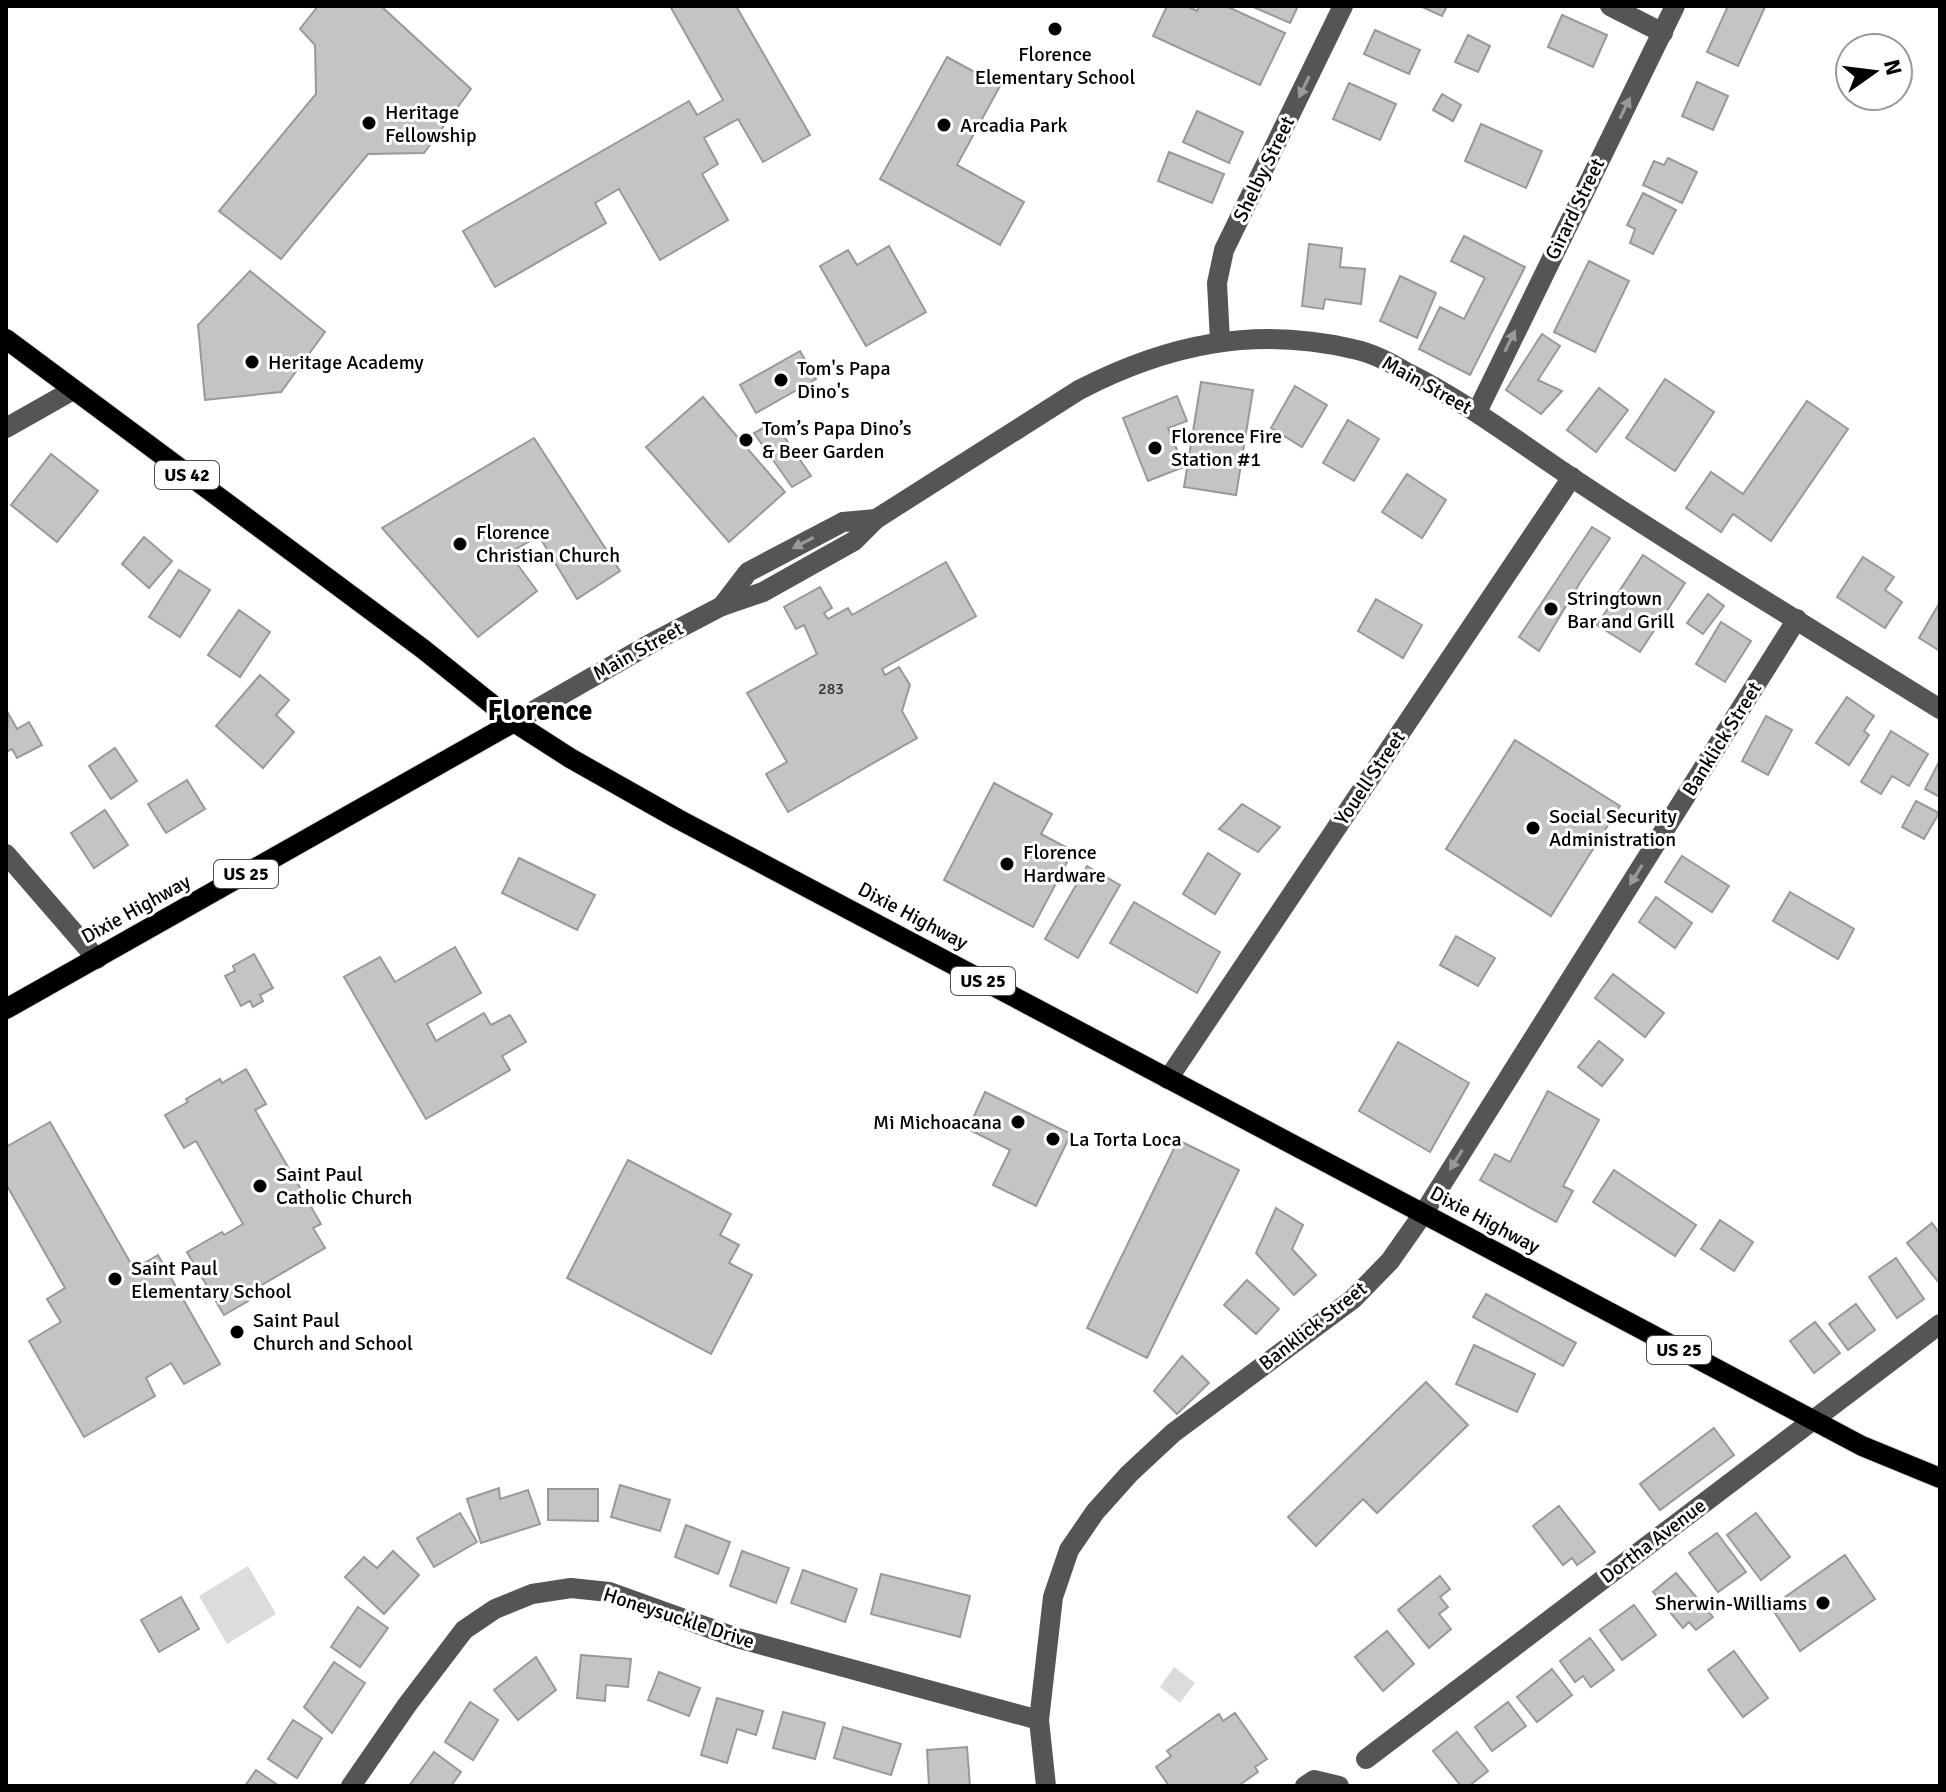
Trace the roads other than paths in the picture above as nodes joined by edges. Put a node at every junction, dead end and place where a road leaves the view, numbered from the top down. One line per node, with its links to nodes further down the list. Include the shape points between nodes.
1 (1343, 6): 6 (street, Shelby Street, one-way to 6, via 1224,250 1217,283)
2 (1610, 6): 4 (street)
3 (1675, 6): 4 (street, Girard Street)
4 (1663, 33): 8 (street, Girard Street, one-way to 4)
5 (6, 339): 7 (main road, US 42)
6 (1220, 341): 8 (street, Main Street, via 1296,339 1367,352); 13 (street, Main Street, via 1166,354 1079,390 876,519 843,522 748,572 722,606)
7 (73, 390): 9 (street); 13 (main road, US 42)
8 (1477, 412): 10 (street, Main Street)
9 (6, 428)
10 (1572, 477): 11 (street, Main Street); 17 (street, Youell Street)
11 (1797, 619): 12 (street, Main Street); 18 (street, Banklick Street, one-way to 18)
12 (1940, 709)
13 (514, 722): 15 (main road, Dixie Highway / US 25); 17 (main road, Dixie Highway / US 25, via 678,819)
14 (6, 854): 15 (street)
15 (97, 959): 16 (main road, Dixie Highway / US 25)
16 (6, 1009)
17 (1168, 1079): 18 (main road, Dixie Highway / US 25)
18 (1423, 1214): 20 (main road, Dixie Highway / US 25); 22 (street, Banklick Street, via 1390,1261 1353,1299 1173,1433 1095,1512 1069,1550 1053,1597)
19 (1940, 1324): 20 (street, Dortha Avenue)
20 (1813, 1420): 21 (main road, Dixie Highway / US 25); 23 (street, Dortha Avenue)
21 (1940, 1478)
22 (1039, 1720): 25 (street, Honeysuckle Drive, via 737,1638 609,1592 571,1588 532,1594 495,1609 464,1630); 26 (street, Banklick Street)
23 (1366, 1759)
24 (1310, 1783): 27 (street)
25 (351, 1786)
26 (1046, 1786)
27 (1339, 1786)

